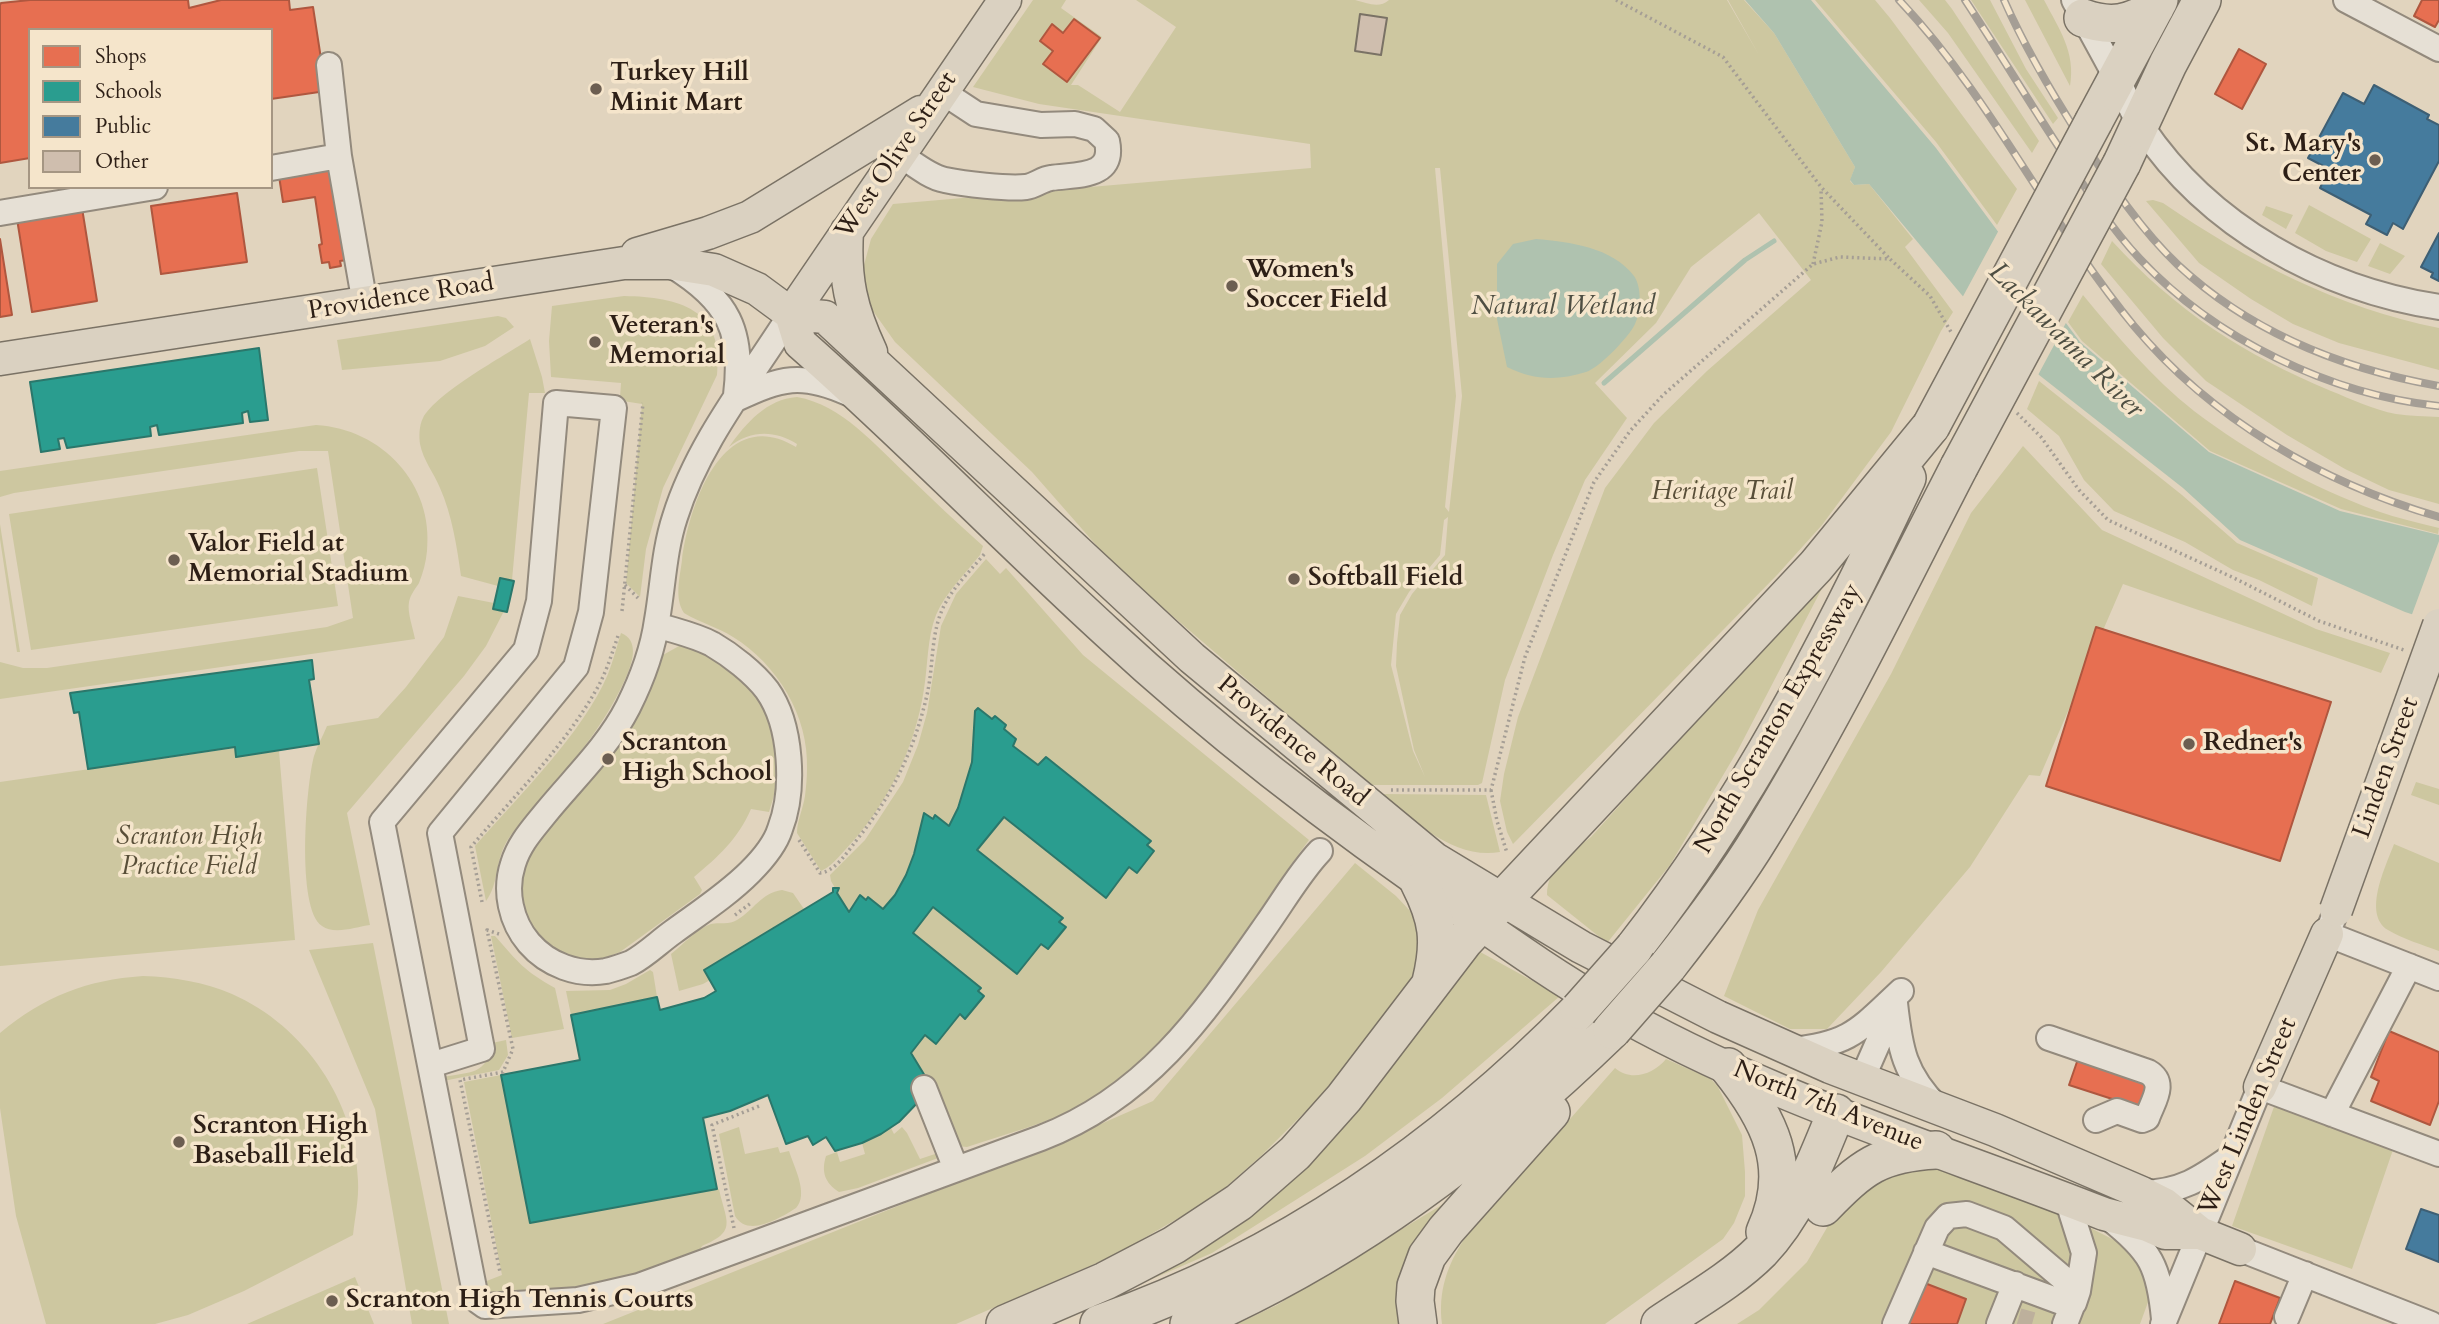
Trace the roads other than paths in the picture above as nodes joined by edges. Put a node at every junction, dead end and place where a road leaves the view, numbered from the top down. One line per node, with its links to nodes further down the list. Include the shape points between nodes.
1 (1004, 0): 9 (main road, West Olive Street)
2 (2202, 0): 10 (highway, North Scranton Expressway)
3 (2346, 0): 6 (street)
4 (2157, 4): 5 (highway, via 2139,18 2111,25); 8 (highway, North Scranton Expressway)
5 (2079, 9): 8 (street)
6 (2439, 49)
7 (329, 65): 12 (street)
8 (2117, 79): 10 (street); 26 (highway, North Scranton Expressway, bridge)
9 (936, 99): 11 (main road, West Olive Street); 11 (street, via 976,114 1094,129 1107,141 1107,159 1091,173 1016,187 944,180); 18 (main road, via 750,217)
10 (2140, 124): 20 (street, via 2200,194 2272,248 2358,289); 37 (highway, North Scranton Expressway, bridge, via 1788,790 1730,883 1668,966)
11 (899, 154): 16 (main road, West Olive Street)
12 (339, 156): 13 (street); 19 (street)
13 (273, 168)
14 (143, 189): 15 (street)
15 (0, 213)
16 (847, 231): 21 (main road, West Olive Street); 23 (main road, via 849,295)
17 (669, 263): 18 (main road, Providence Road); 21 (main road, Providence Road, via 714,270 742,281); 25 (street, via 710,292 728,320 739,362)
18 (598, 266): 19 (main road, Providence Road)
19 (365, 304): 22 (main road, Providence Road)
20 (2439, 307)
21 (791, 314): 23 (main road, Providence Road, via 825,317); 24 (main road, Providence Road, via 800,343); 25 (street)
22 (0, 359)
23 (878, 365): 31 (main road, Providence Road, via 1192,658 1445,865)
24 (859, 398): 25 (street, via 803,379 775,383); 30 (main road, Providence Road, via 1167,686 1298,794)
25 (736, 399): 27 (street, via 704,449 681,499 668,543)
26 (1931, 426): 31 (highway, via 1824,558); 68 (highway, North Scranton Expressway, bridge, via 1871,556 1756,770 1699,862 1634,948 1578,1010 1497,1090 1379,1182 1244,1261)
27 (657, 625): 27 (street, via 715,646 766,690 780,718 788,756 789,795 781,829 758,863 737,883 637,958 617,968 581,972 552,961 521,933 511,907 509,879 520,845 620,722 636,690)
28 (2439, 625): 32 (main road, Linden Street, bridge)
29 (1320, 851): 52 (street, via 1216,997 1144,1077 1068,1127)
30 (1419, 882): 31 (main road, Providence Road); 35 (highway, via 1430,903 1437,934)
31 (1491, 912): 35 (highway); 39 (main road, Providence Road); 41 (main road, North 7th Avenue, via 1553,973 1607,1006)
32 (2332, 922): 33 (street); 43 (main road, West Linden Street)
33 (2409, 966): 34 (street); 46 (street)
34 (2439, 978)
35 (1431, 982): 67 (highway, via 1321,1126 1239,1202 1140,1264)
36 (1898, 997): 39 (street, via 1839,1042); 42 (street); 45 (street, via 1905,1064)
37 (1612, 1030): 69 (highway, North Scranton Expressway, via 1520,1115 1398,1209 1306,1266); 70 (highway, via 1534,1132 1432,1250 1416,1286)
38 (2049, 1038): 48 (street, via 2156,1077 2159,1085 2147,1118 2118,1111)
39 (1791, 1050): 42 (main road, Providence Road)
40 (431, 1065): 40 (street, via 382,822 526,650 539,601 556,402 614,408 591,612 576,667 440,833 482,1049); 52 (street, via 475,1293 485,1306 578,1300 626,1289)
41 (1728, 1067): 47 (main road, North 7th Avenue); 60 (highway, via 1767,1125 1777,1174 1768,1227)
42 (1862, 1079): 45 (main road, North 7th Avenue); 47 (main road)
43 (2260, 1087): 46 (street); 51 (street, West Linden Street)
44 (924, 1088): 52 (street)
45 (1938, 1109): 53 (main road, North 7th Avenue)
46 (2332, 1114): 50 (street)
47 (1848, 1118): 49 (main road, North 7th Avenue); 55 (highway); 60 (highway, via 1775,1234)
48 (2096, 1120)
49 (1936, 1150): 54 (main road, North 7th Avenue); 55 (highway, via 1902,1153 1875,1163 1849,1180)
50 (2439, 1154)
51 (2231, 1156): 53 (street, via 2194,1182); 57 (street, West Linden Street)
52 (956, 1169)
53 (2142, 1193): 57 (main road, North 7th Avenue)
54 (2067, 1199): 56 (main road, North 7th Avenue); 63 (street, via 2084,1253)
55 (1823, 1207): 72 (highway, via 1779,1268)
56 (2104, 1213): 57 (main road, North 7th Avenue, via 2165,1233); 66 (street, via 2151,1259 2162,1291)
57 (2200, 1233): 58 (main road, North 7th Avenue); 66 (street, West Linden Street)
58 (2240, 1249): 61 (street, North 7th Avenue)
59 (1926, 1252): 62 (street); 63 (street, via 1948,1216 1967,1214 2004,1228); 73 (street)
60 (1744, 1266): 71 (highway)
61 (2305, 1274): 64 (street); 74 (street, North 7th Avenue)
62 (2015, 1284): 63 (street); 65 (street)
63 (2072, 1307)
64 (2287, 1317)
65 (2007, 1319)
66 (2164, 1322)
67 (1005, 1324)
68 (1100, 1324)
69 (1189, 1324)
70 (1418, 1324)
71 (1660, 1324)
72 (1699, 1324)
73 (1895, 1324)
74 (2431, 1324)

